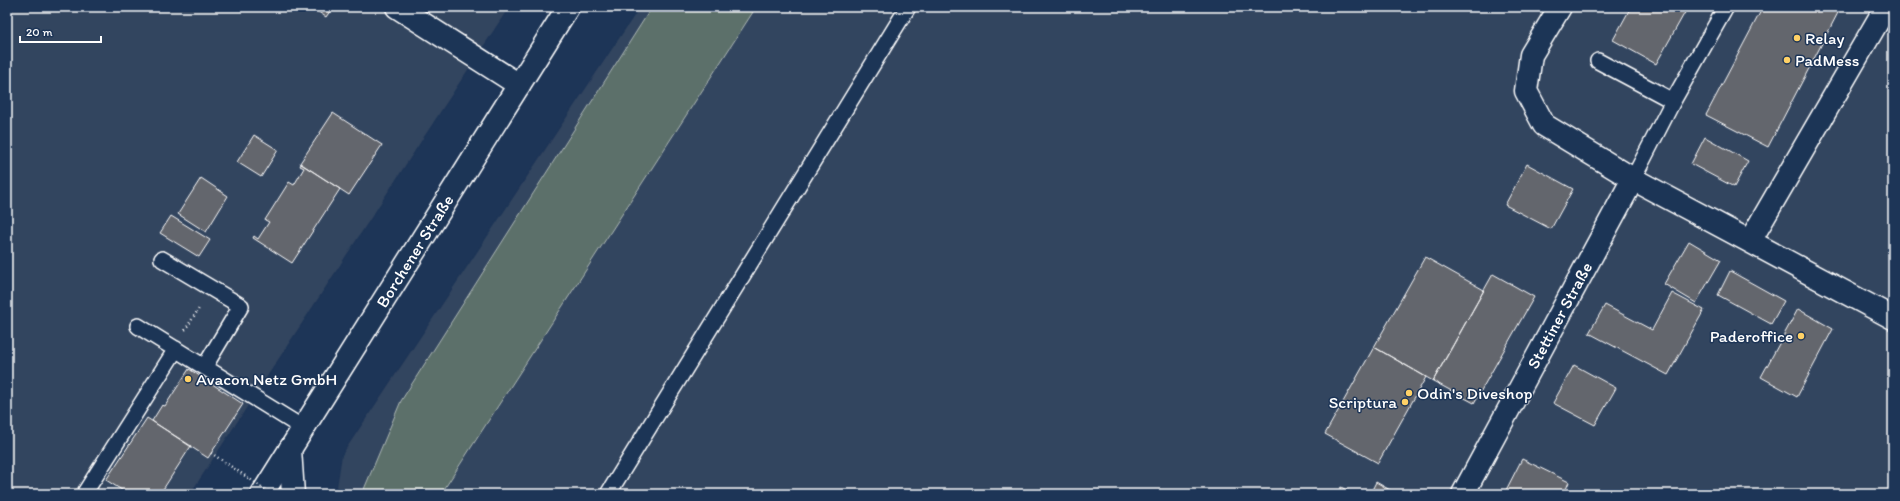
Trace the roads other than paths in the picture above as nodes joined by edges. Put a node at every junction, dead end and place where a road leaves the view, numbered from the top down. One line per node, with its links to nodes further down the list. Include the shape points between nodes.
1 (398, 7): 8 (main road)
2 (568, 7): 8 (main road, Borchener Straße)
3 (908, 7): 22 (lane)
4 (1726, 7): 9 (lane)
5 (1886, 7): 11 (main road)
6 (1558, 8): 10 (main road, via 1531,55 1526,91 1544,125)
7 (1598, 61): 9 (lane)
8 (519, 85): 17 (main road, Borchener Straße)
9 (1673, 101): 10 (lane)
10 (1633, 178): 11 (main road); 23 (main road, Stettiner Straße)
11 (1750, 241): 13 (main road)
12 (162, 259): 16 (lane, via 241,306)
13 (1893, 318)
14 (138, 326): 15 (lane)
15 (176, 349): 16 (lane); 19 (lane)
16 (204, 366): 17 (lane)
17 (303, 428): 18 (main road, Borchener Straße)
18 (290, 449): 20 (main road, Borchener Straße); 21 (main road)
19 (84, 494)
20 (262, 494)
21 (293, 494)
22 (608, 494)
23 (1463, 494)

